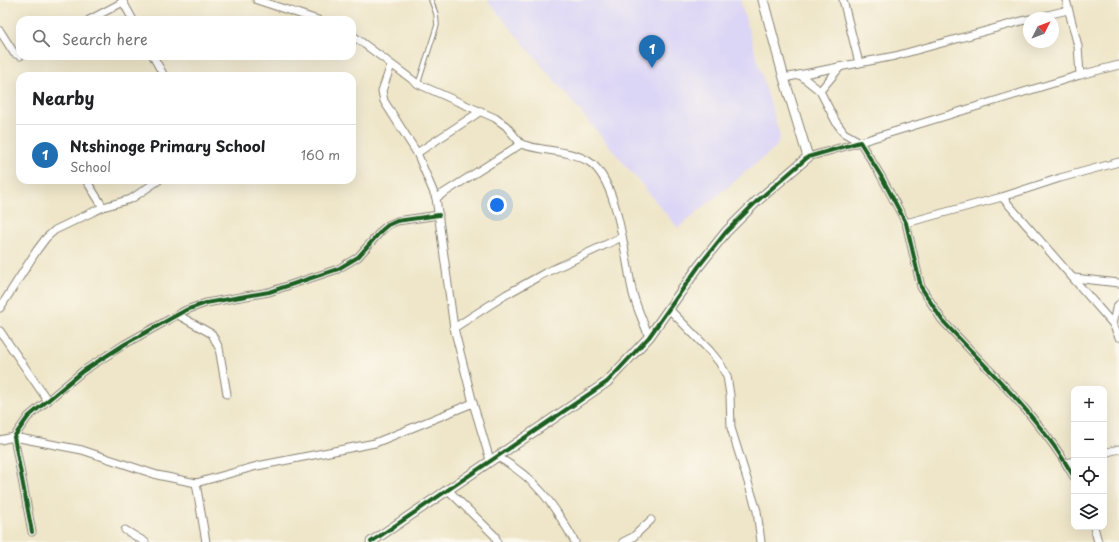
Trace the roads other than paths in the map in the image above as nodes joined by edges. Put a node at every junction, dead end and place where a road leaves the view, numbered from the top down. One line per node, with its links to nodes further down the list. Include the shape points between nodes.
1 (257, 0): 11 (street)
2 (430, 0): 25 (lane, via 436,14 437,25)
3 (763, 0): 24 (street)
4 (843, 0): 17 (street)
5 (1066, 0): 7 (street)
6 (123, 1): 9 (street); 10 (street)
7 (1068, 10): 8 (street); 22 (street, via 1078,46)
8 (1059, 12)
9 (96, 16)
10 (131, 16)
11 (306, 16)
12 (1023, 21): 17 (street, via 895,56)
13 (0, 31): 15 (street)
14 (356, 38): 18 (street)
15 (16, 54)
16 (155, 60): 21 (street)
17 (859, 63): 20 (street)
18 (391, 65): 25 (street); 30 (street, via 382,91 384,101)
19 (1119, 65): 22 (street)
20 (840, 67): 23 (street); 26 (street)
21 (162, 72)
22 (1080, 74): 28 (street)
23 (800, 75): 24 (street); 26 (street)
24 (784, 78): 31 (street)
25 (418, 84): 27 (street)
26 (820, 92): 28 (street, via 844,133)
27 (481, 112): 29 (street, via 506,126); 30 (street)
28 (860, 142): 31 (street); 39 (street)
29 (520, 144): 36 (street); 40 (street, via 575,154 599,169 618,212)
30 (417, 153): 36 (street)
31 (808, 157): 45 (street, via 726,232)
32 (1119, 162): 35 (street)
33 (89, 184): 37 (street)
34 (153, 184): 37 (street, via 131,199)
35 (1002, 197): 39 (street); 41 (street, via 1053,258)
36 (436, 198): 38 (street)
37 (103, 207): 44 (street, via 55,230 46,238)
38 (439, 216): 46 (street, via 397,221 388,225 358,257 338,269 269,292 206,302); 48 (street)
39 (906, 223): 61 (street, via 921,287 930,304 1034,419)
40 (622, 237): 48 (street, via 539,276); 50 (street, via 633,296)
41 (1074, 278): 42 (street); 47 (street)
42 (1119, 283)
43 (1119, 304): 47 (street)
44 (0, 308)
45 (669, 309): 50 (street); 75 (street, via 710,351 727,376 732,428 755,505)
46 (178, 315): 52 (street, via 212,334 219,348); 53 (street, via 83,371)
47 (1113, 324): 51 (street)
48 (454, 328): 54 (street)
49 (0, 330): 53 (street)
50 (649, 337): 59 (street, via 607,382)
51 (1119, 337)
52 (226, 394)
53 (48, 401): 55 (street, via 28,417)
54 (473, 403): 59 (street); 63 (street, via 375,443 258,466)
55 (14, 437): 56 (street); 63 (street, via 82,450 157,474); 68 (street)
56 (0, 440)
57 (1119, 449): 58 (street)
58 (1107, 452)
59 (493, 458): 64 (street); 73 (street, via 515,466 529,477 556,509)
60 (1071, 462): 61 (street)
61 (1066, 463): 62 (street)
62 (1071, 471)
63 (196, 483): 70 (street)
64 (447, 489): 71 (street); 72 (street, via 495,536)
65 (651, 520): 74 (street)
66 (126, 530): 69 (street)
67 (1095, 530): 76 (street)
68 (32, 532)
69 (145, 542)
70 (206, 542)
71 (371, 542)
72 (497, 542)
73 (575, 542)
74 (624, 542)
75 (761, 542)
76 (1098, 542)

